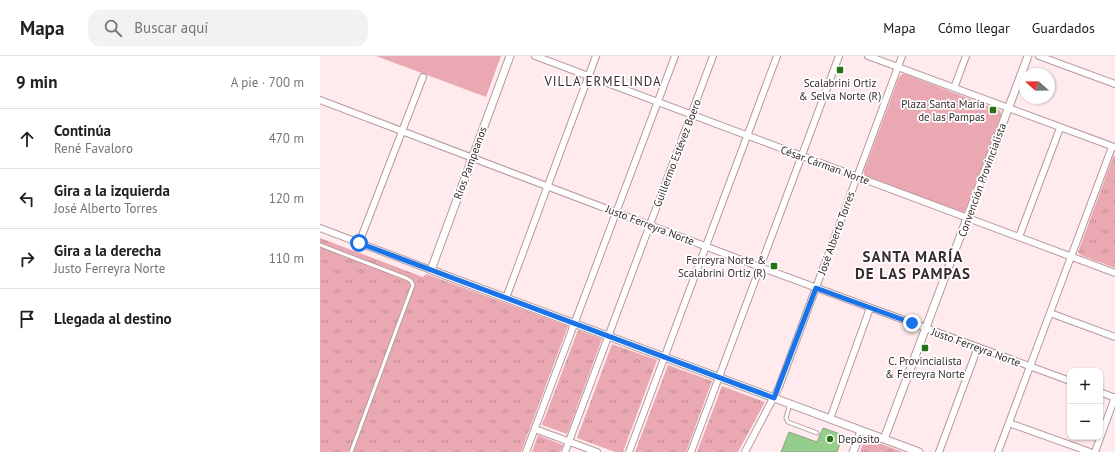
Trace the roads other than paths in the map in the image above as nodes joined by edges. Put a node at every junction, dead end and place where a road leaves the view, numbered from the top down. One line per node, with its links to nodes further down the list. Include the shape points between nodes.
1 (510, 56): 27 (street, Ríos Pampeanos)
2 (535, 56): 14 (street, César Cárman Norte)
3 (596, 56): 14 (street)
4 (675, 56): 19 (street)
5 (713, 56): 21 (street, Guillermo Estévez Boero)
6 (777, 56): 24 (street)
7 (839, 56): 26 (street)
8 (868, 56): 13 (street)
9 (902, 56): 13 (street, José Alberto Torres)
10 (966, 56): 17 (street)
11 (1028, 56): 20 (street, Convención Provincialista)
12 (1039, 56): 16 (street)
13 (898, 67): 17 (street); 28 (street, José Alberto Torres)
14 (588, 76): 19 (street, César Cárman Norte); 29 (street)
15 (423, 77): 23 (street)
16 (1115, 84)
17 (954, 88): 20 (street)
18 (320, 100): 23 (street, Justo Ferreyra Norte)
19 (657, 102): 21 (street, César Cárman Norte); 30 (street)
20 (1008, 109): 22 (street); 31 (street, Convención Provincialista)
21 (691, 115): 24 (street, César Cárman Norte); 32 (street, Guillermo Estévez Boero)
22 (1060, 128): 25 (street); 34 (street)
23 (402, 132): 27 (street, Justo Ferreyra Norte); 35 (street)
24 (747, 136): 26 (street, César Cárman Norte); 37 (street)
25 (1113, 147): 38 (street)
26 (802, 156): 28 (street, César Cárman Norte); 39 (street)
27 (472, 158): 29 (street, Justo Ferreyra Norte); 40 (street, Ríos Pampeanos)
28 (857, 177): 31 (street, César Cárman Norte); 42 (street, José Alberto Torres)
29 (548, 187): 30 (street, Justo Ferreyra Norte); 43 (street)
30 (616, 212): 32 (street, Justo Ferreyra Norte); 46 (street)
31 (968, 218): 34 (street, César Cárman Norte); 47 (street, Convención Provincialista)
32 (650, 225): 37 (street, Justo Ferreyra Norte); 48 (street, Guillermo Estévez Boero)
33 (320, 228): 35 (street)
34 (1019, 237): 38 (street, César Cárman Norte)
35 (359, 243): 40 (street)
36 (320, 245): 66 (lane, via 406,278 413,285)
37 (706, 246): 39 (street, Justo Ferreyra Norte); 51 (street)
38 (1071, 257): 41 (street, César Cárman Norte); 45 (street)
39 (760, 267): 42 (street, Justo Ferreyra Norte); 53 (street)
40 (431, 270): 43 (street)
41 (1115, 273)
42 (816, 288): 44 (street, Justo Ferreyra Norte); 56 (street, José Alberto Torres)
43 (506, 298): 46 (street)
44 (870, 308): 47 (street, Justo Ferreyra Norte); 59 (street)
45 (1050, 313): 49 (street); 52 (street)
46 (574, 323): 48 (street); 61 (street)
47 (926, 328): 50 (street, Justo Ferreyra Norte); 64 (street, Convención Provincialista)
48 (608, 336): 51 (street); 65 (street, Guillermo Estévez Boero)
49 (1115, 337)
50 (978, 347): 52 (street, Justo Ferreyra Norte); 75 (street)
51 (664, 357): 53 (street); 70 (street)
52 (1030, 366): 54 (street, Justo Ferreyra Norte); 60 (street)
53 (719, 378): 56 (street); 71 (street)
54 (1067, 380)
55 (1103, 393): 57 (street)
56 (774, 398): 58 (street); 72 (street, José Alberto Torres)
57 (1115, 398): 78 (street)
58 (790, 404): 59 (street); 63 (lane, via 786,416 788,422)
59 (830, 419): 62 (street)
60 (1009, 423): 76 (street); 77 (street)
61 (535, 428): 65 (street); 67 (street)
62 (862, 431): 64 (street); 73 (street)
63 (817, 433)
64 (884, 439): 74 (street)
65 (569, 442): 68 (street, Guillermo Estévez Boero); 69 (street)
66 (352, 452)
67 (526, 452)
68 (565, 452)
69 (597, 452)
70 (629, 452)
71 (691, 452)
72 (744, 452)
73 (853, 452)
74 (919, 452)
75 (939, 452)
76 (998, 452)
77 (1090, 452)
78 (1095, 452)

